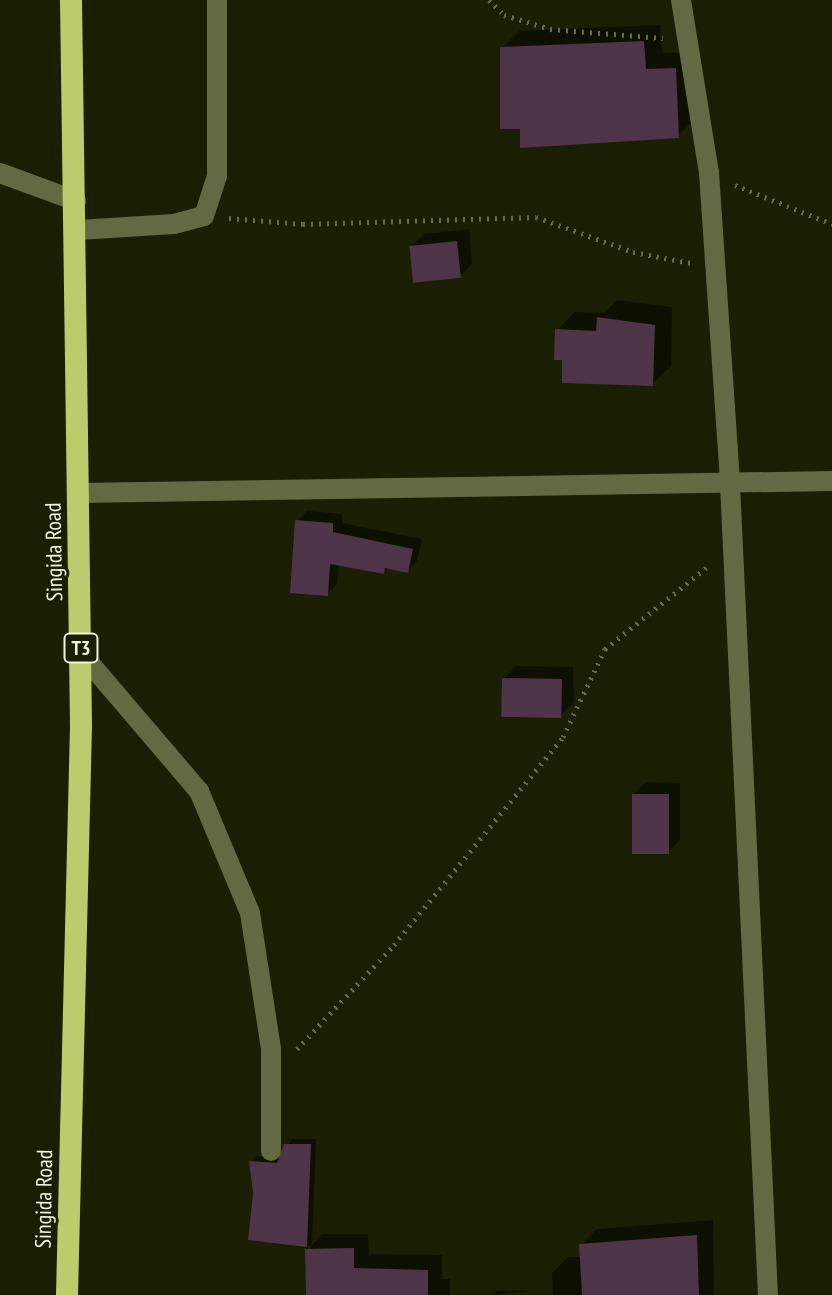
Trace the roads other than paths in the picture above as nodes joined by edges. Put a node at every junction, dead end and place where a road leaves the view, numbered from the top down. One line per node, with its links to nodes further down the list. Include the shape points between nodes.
1 (71, 0): 5 (highway, Singida Road / T3)
2 (217, 0): 6 (street, via 217,176 204,216 174,224)
3 (681, 0): 8 (street, via 709,173)
4 (0, 173): 5 (street)
5 (76, 201): 6 (highway, Singida Road / T3)
6 (78, 230): 9 (highway, Singida Road / T3)
7 (832, 481): 8 (street)
8 (730, 484): 9 (street); 13 (street)
9 (79, 493): 10 (highway, Singida Road / T3)
10 (81, 653): 11 (street, via 199,791 250,913 271,1049); 12 (highway, Singida Road / T3)
11 (271, 1151)
12 (67, 1295)
13 (768, 1295)

